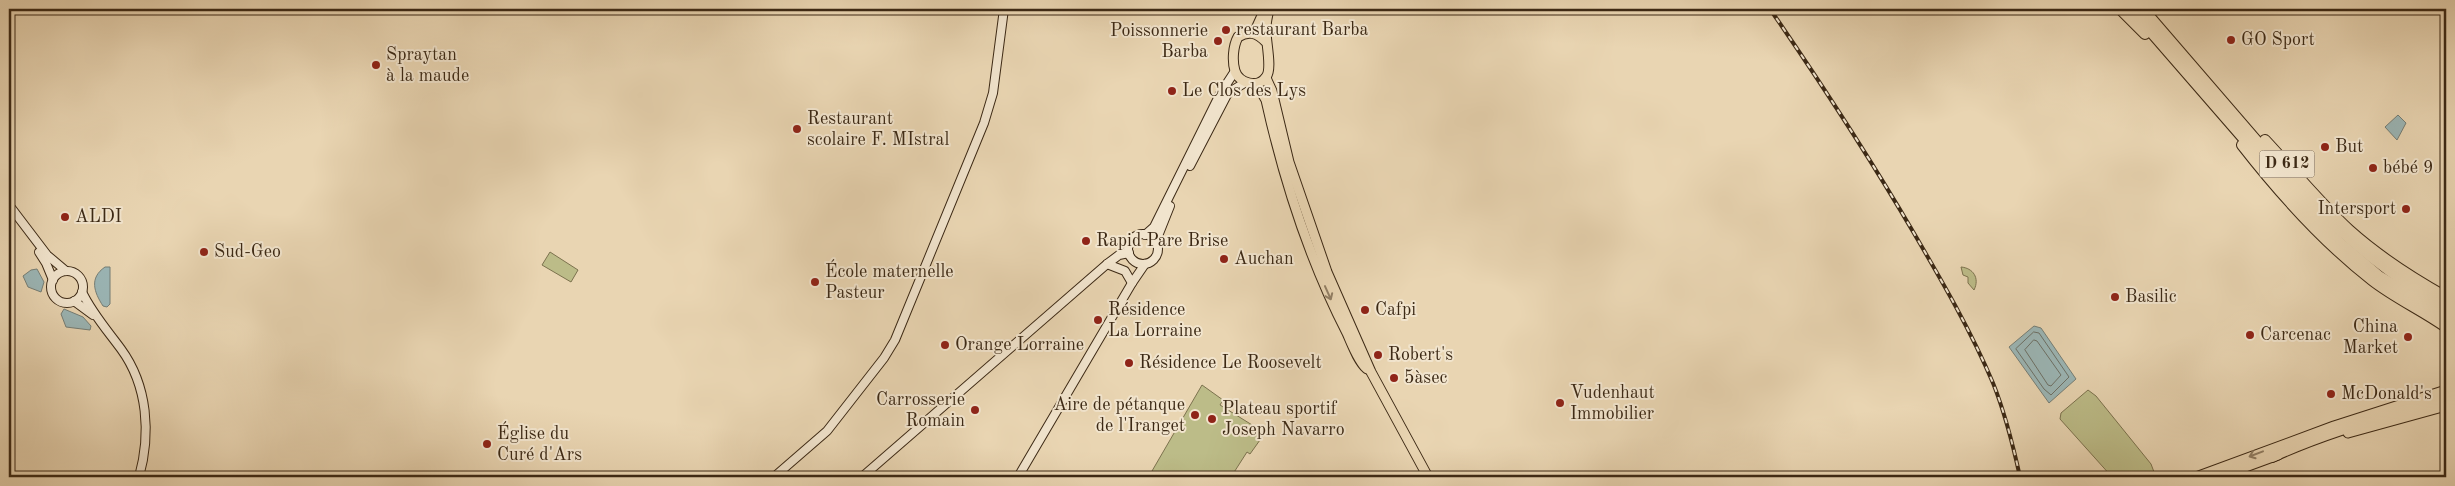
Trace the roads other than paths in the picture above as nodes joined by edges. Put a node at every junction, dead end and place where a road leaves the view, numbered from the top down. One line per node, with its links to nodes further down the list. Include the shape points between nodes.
1 (1004, 9): 42 (main road, via 993,92 984,123 890,349 827,431)
2 (1265, 9): 7 (main road)
3 (1269, 9): 8 (main road)
4 (2120, 9): 10 (highway, D 612)
5 (2131, 9): 10 (highway, D 612)
6 (2146, 9): 30 (highway, D 612, via 2224,98 2350,231 2392,264); 32 (highway, D 612, via 2327,219 2383,268)
7 (1254, 33): 8 (main road); 9 (main road, via 1243,34 1234,44)
8 (1266, 42): 11 (main road, via 1269,71)
9 (1235, 71): 12 (main road, via 1239,78); 18 (main road, via 1220,94 1154,227)
10 (2188, 74): 13 (highway, D 612)
11 (1266, 78): 12 (main road); 16 (main road)
12 (1250, 83): 14 (main road, via 1266,100); 20 (main road, via 1228,93 1180,185)
13 (2210, 100): 33 (highway, D 612, via 2303,207 2339,242 2379,276); 35 (highway, D 612, via 2264,173 2316,231 2373,280)
14 (1287, 186): 16 (main road); 19 (main road)
15 (9, 204): 25 (main road, via 47,255)
16 (1304, 207): 26 (main road)
17 (9, 213): 27 (main road, via 46,263)
18 (1145, 234): 20 (main road); 21 (main road, via 1132,240)
19 (1305, 236): 26 (main road, via 1321,269); 36 (main road, one-way to 36, via 1340,320 1364,367)
20 (1156, 241): 24 (main road, via 1158,253)
21 (1129, 254): 22 (main road); 23 (main road)
22 (1134, 261): 24 (main road); 28 (main road)
23 (1107, 264): 28 (main road, via 1125,271); 43 (main road)
24 (1145, 264): 28 (main road)
25 (66, 272): 27 (main road); 29 (main road, via 79,276)
26 (1327, 272): 36 (main road)
27 (53, 280): 31 (main road, via 55,297 62,302)
28 (1132, 282): 44 (main road)
29 (82, 292): 31 (main road); 34 (main road)
30 (2446, 297)
31 (74, 301): 34 (main road)
32 (2446, 307)
33 (2446, 316)
34 (98, 319): 41 (main road, via 132,366 142,395 146,427)
35 (2446, 327)
36 (1371, 372): 45 (main road)
37 (2446, 390): 46 (main road, one-way to 46, via 2334,426)
38 (2446, 398): 40 (highway, via 2354,424)
39 (2446, 406): 40 (main road)
40 (2272, 457): 47 (main road)
41 (138, 477)
42 (774, 477)
43 (862, 477)
44 (1018, 477)
45 (1428, 477)
46 (2196, 477)
47 (2218, 477)

